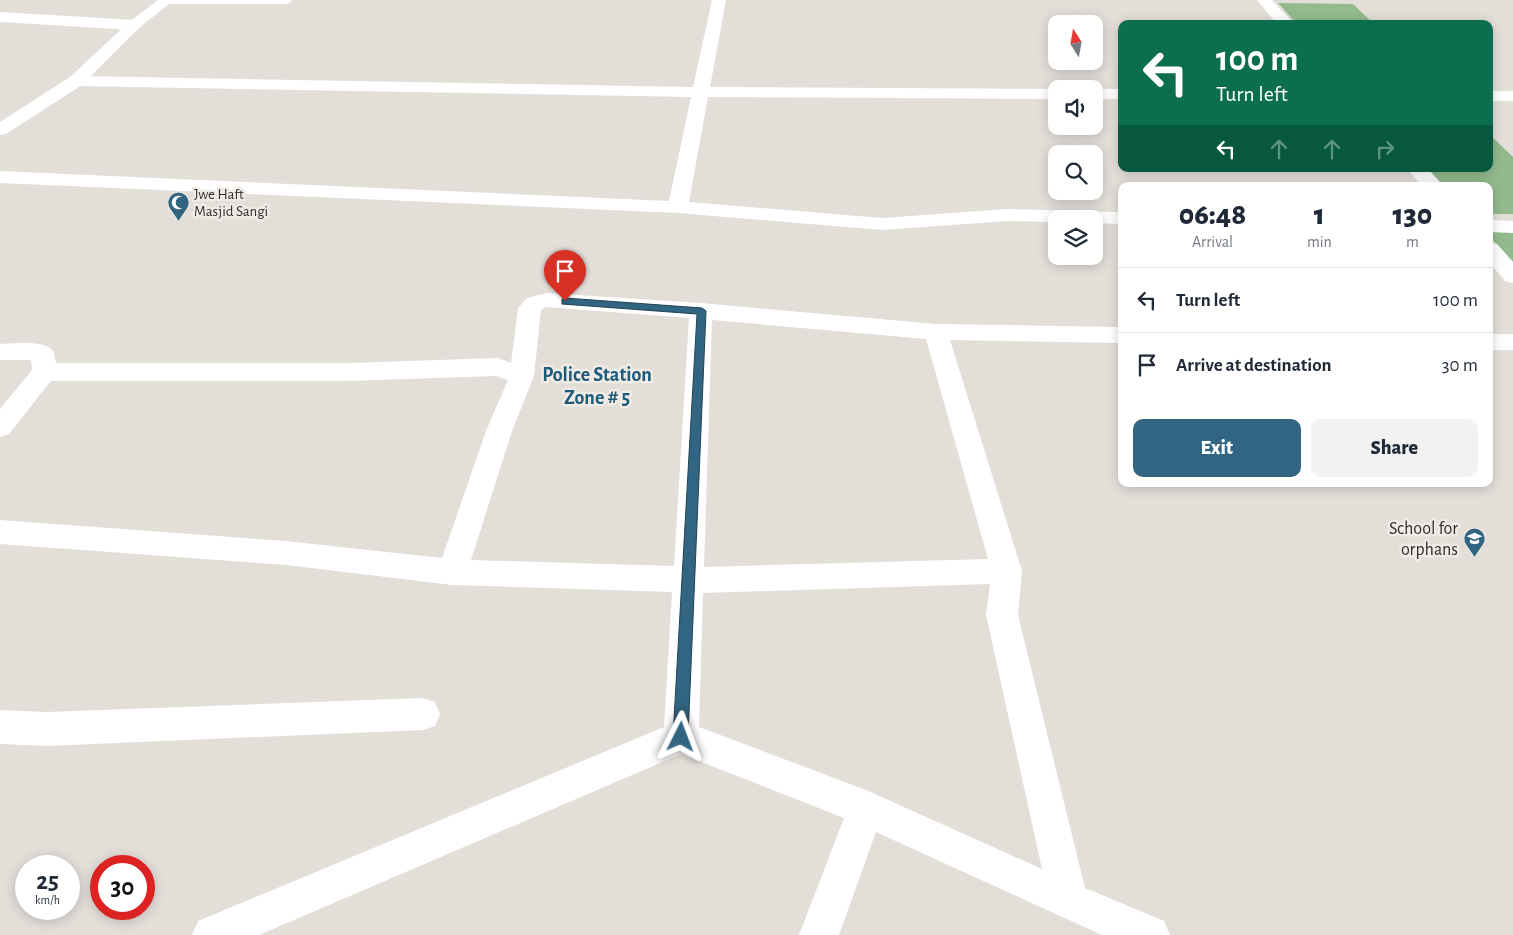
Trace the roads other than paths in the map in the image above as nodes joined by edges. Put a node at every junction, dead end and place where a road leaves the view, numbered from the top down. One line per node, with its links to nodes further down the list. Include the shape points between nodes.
1 (167, 0): 2 (street); 7 (street)
2 (286, 0)
3 (719, 0): 9 (street)
4 (1264, 0): 6 (street)
5 (0, 18): 7 (street)
6 (1282, 20)
7 (134, 25): 8 (street)
8 (76, 81): 9 (street); 15 (street)
9 (702, 92): 10 (street); 19 (street)
10 (1048, 94)
11 (1103, 94): 12 (street)
12 (1118, 94)
13 (1493, 96): 14 (street)
14 (1513, 96)
15 (0, 130)
16 (1420, 172): 18 (street)
17 (0, 177): 19 (street)
18 (1429, 182)
19 (678, 207): 20 (street, via 882,224 1007,215)
20 (1118, 218)
21 (1493, 226): 22 (street)
22 (1513, 227)
23 (1493, 254): 24 (street)
24 (1513, 276)
25 (702, 311): 26 (street); 32 (street, via 546,300 535,303 530,308); 37 (street)
26 (936, 332): 27 (street); 35 (street)
27 (1118, 335)
28 (1493, 342): 29 (street)
29 (1513, 342)
30 (0, 352): 31 (street, via 42,354)
31 (46, 371): 32 (street, via 348,372 498,367); 33 (street)
32 (522, 376): 36 (street)
33 (0, 427)
34 (0, 532): 36 (street, via 286,552)
35 (1007, 571): 37 (street); 42 (street, via 1002,615)
36 (452, 572): 37 (street)
37 (689, 580): 40 (street)
38 (423, 714): 39 (street, via 47,729)
39 (0, 727)
40 (681, 737): 41 (street); 43 (street)
41 (866, 808): 42 (street); 44 (street)
42 (1069, 901): 45 (street)
43 (212, 935)
44 (819, 935)
45 (1150, 935)

